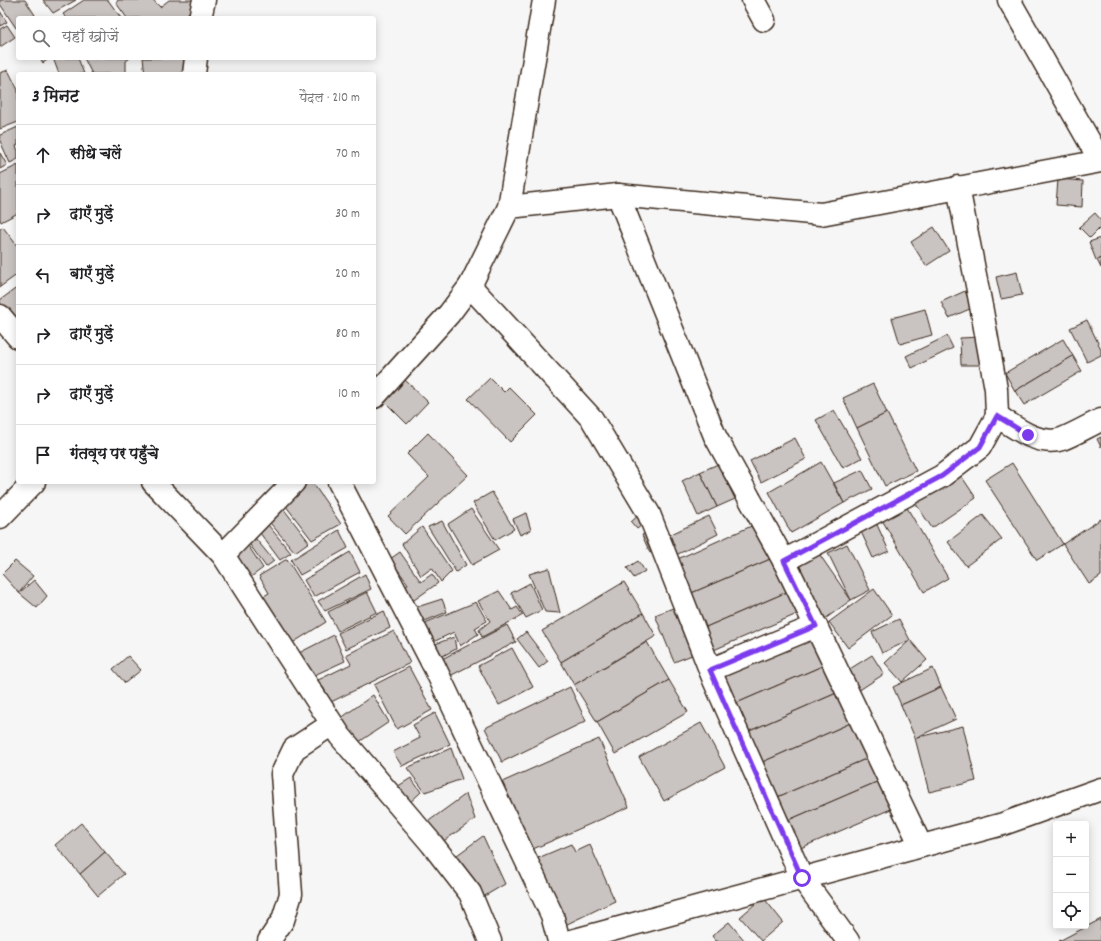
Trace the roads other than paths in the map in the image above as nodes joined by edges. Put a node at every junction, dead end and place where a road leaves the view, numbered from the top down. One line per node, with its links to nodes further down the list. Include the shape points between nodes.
1 (204, 0): 5 (street)
2 (544, 0): 12 (street)
3 (753, 0): 6 (street)
4 (1009, 0): 9 (street)
5 (200, 16)
6 (764, 20)
7 (196, 60): 8 (street)
8 (194, 72)
9 (1100, 160): 10 (street)
10 (958, 188): 11 (street, via 821,214); 15 (street, via 996,389)
11 (618, 195): 12 (street); 23 (street, via 715,436)
12 (509, 207): 13 (street)
13 (470, 286): 14 (street, via 449,314); 25 (street, via 592,419 649,514)
14 (376, 394)
15 (997, 416): 16 (street, via 1028,435 1047,440 1060,439); 23 (street, via 980,447 942,476)
16 (1101, 420)
17 (32, 484): 21 (street)
18 (155, 484): 22 (street)
19 (292, 484): 22 (street)
20 (340, 484): 32 (street, via 434,666 552,915)
21 (0, 518)
22 (223, 555): 26 (street)
23 (784, 561): 24 (street)
24 (816, 626): 25 (street); 28 (street)
25 (710, 670): 29 (street)
26 (332, 724): 30 (street, via 294,749 282,774 291,894 283,920); 31 (street, via 470,893)
27 (1101, 789): 28 (street, via 1003,824)
28 (921, 846): 29 (street)
29 (802, 878): 33 (street); 34 (street)
30 (270, 941)
31 (490, 941)
32 (559, 941)
33 (571, 941)
34 (848, 941)

